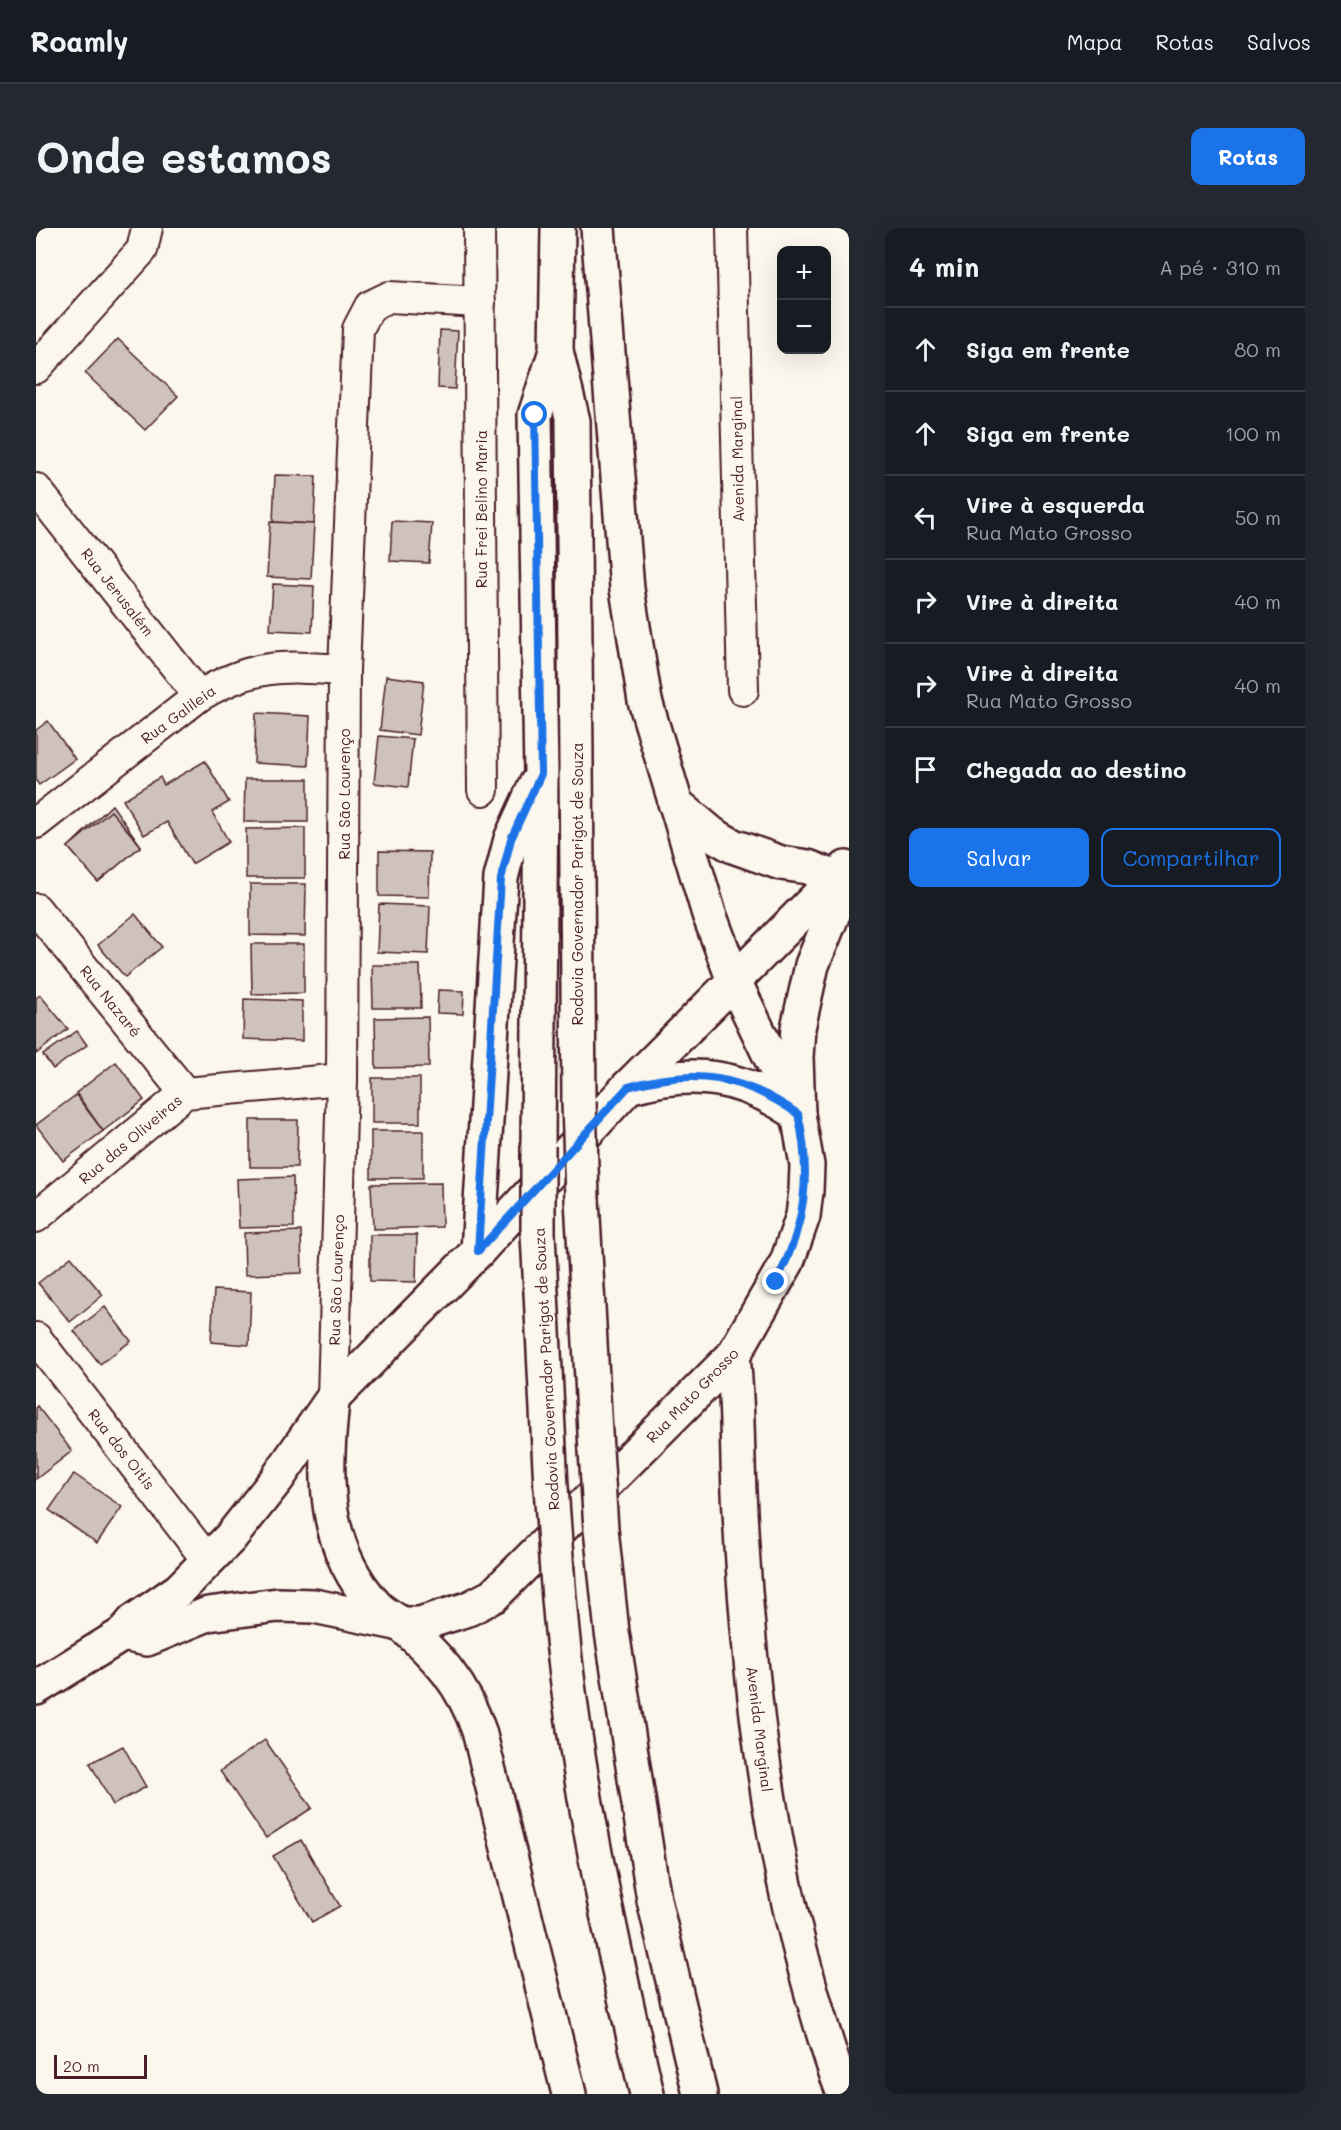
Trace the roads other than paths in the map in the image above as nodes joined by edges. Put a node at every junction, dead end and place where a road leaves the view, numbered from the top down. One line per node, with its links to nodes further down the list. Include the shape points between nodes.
1 (147, 228): 8 (street, via 142,250)
2 (479, 228): 6 (street, Rua Frei Belino Maria)
3 (558, 228): 7 (main road, Rodovia Governador Parigot de Souza)
4 (598, 228): 15 (main road, via 634,645 645,701)
5 (732, 228): 11 (street, Avenida Marginal)
6 (480, 302): 10 (street, Rua São Lourenço, via 389,297 370,306 358,329); 14 (street, Rua Frei Belino Maria)
7 (556, 351): 13 (main road, Rodovia Governador Parigot de Souza, via 535,415); 35 (main road, Rodovia Governador Parigot de Souza, bridge, via 573,421 579,1101 601,1529 612,1632 654,1900)
8 (36, 368)
9 (36, 489): 12 (street, Rua Jerusalém)
10 (344, 670): 12 (street, Rua Galileia, via 255,670 223,681); 20 (street, Rua São Lourenço)
11 (743, 690)
12 (199, 696): 16 (street, Rua Galileia)
13 (541, 774): 25 (main road, via 511,839 501,879); 34 (main road, Rodovia Governador Parigot de Souza, bridge, via 538,1234 561,1638 604,1909)
14 (483, 790)
15 (675, 803): 17 (main road, via 733,846 781,863); 19 (main road)
16 (36, 823)
17 (843, 872): 19 (main road); 23 (main road, Rua Mato Grosso, via 839,899 812,965 798,1028)
18 (36, 909): 22 (street, Rua Nazaré)
19 (734, 981): 21 (main road); 23 (main road)
20 (342, 1079): 22 (street, Rua das Oliveiras); 28 (street, Rua São Lourenço)
21 (628, 1087): 23 (main road, via 655,1079 710,1077 759,1090); 25 (main road)
22 (185, 1093): 24 (street, Rua das Oliveiras)
23 (798, 1114): 27 (main road, Rua Mato Grosso, via 807,1165 800,1227 787,1262)
24 (36, 1217)
25 (478, 1251): 28 (main road)
26 (36, 1338): 29 (street, Rua dos Oitis)
27 (733, 1356): 30 (main road, Rua Mato Grosso, via 493,1596 442,1619); 36 (main road, Avenida Marginal, via 739,1408 739,1490 759,1734 789,1904)
28 (333, 1398): 29 (main road, via 277,1479); 30 (main road, via 326,1474 335,1532 360,1584 377,1608)
29 (208, 1561): 31 (main road, via 179,1590 134,1621)
30 (401, 1624): 31 (main road, via 314,1606 278,1605 208,1614 147,1639); 33 (main road, via 439,1659 470,1705)
31 (123, 1634): 32 (main road)
32 (36, 1688)
33 (568, 2094)
34 (647, 2094)
35 (700, 2094)
36 (844, 2094)

